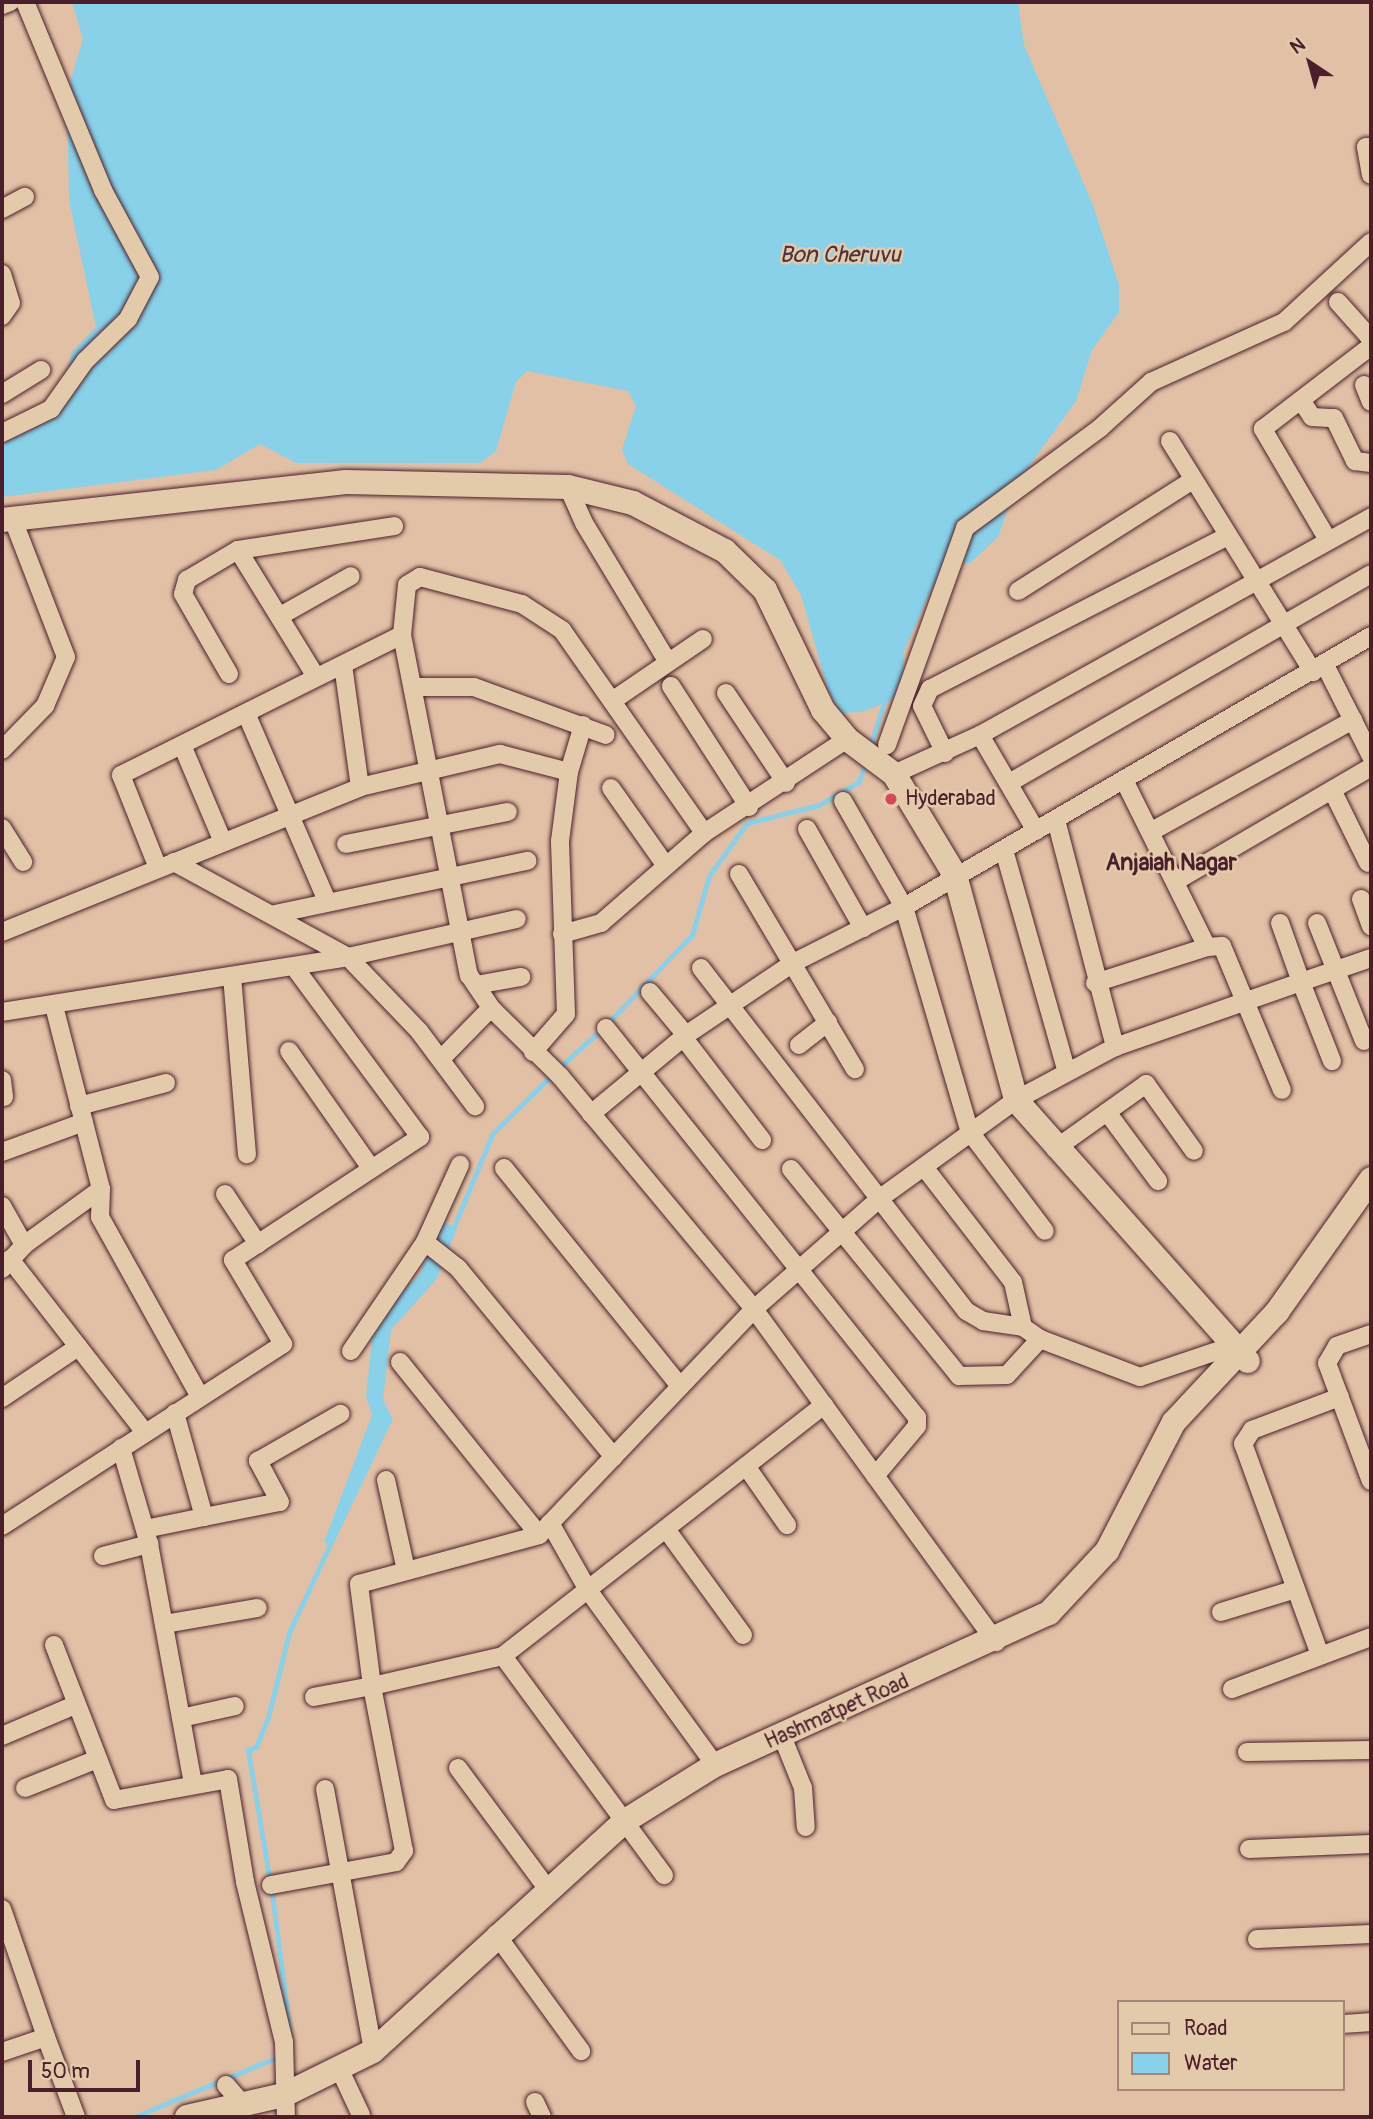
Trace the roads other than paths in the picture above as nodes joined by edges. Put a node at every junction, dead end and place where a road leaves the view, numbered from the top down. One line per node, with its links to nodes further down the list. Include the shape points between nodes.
1 (10, 2): 3 (street)
2 (25, 2): 19 (street, via 103,190 150,277 128,319 85,361 51,410)
3 (2, 5)
4 (1371, 147): 5 (street, via 1366,148)
5 (1371, 175)
6 (25, 197): 7 (street)
7 (2, 209)
8 (1371, 242): 58 (street, via 1283,322 1151,382 1100,428 965,528)
9 (2, 274): 11 (street, via 11,303)
10 (1338, 302): 12 (street)
11 (2, 316)
12 (1371, 339)
13 (1371, 346): 17 (street)
14 (40, 370): 16 (street)
15 (1364, 384): 18 (street)
16 (2, 394)
17 (1301, 400): 21 (street, via 1312,417 1334,418 1355,461); 28 (street, via 1263,429)
18 (1371, 402)
19 (2, 433)
20 (1170, 441): 22 (street)
21 (1371, 463)
22 (1193, 480): 27 (street); 33 (street)
23 (568, 487): 25 (main road, via 345,482); 39 (street); 53 (main road, via 633,503 744,567 765,590 810,687)
24 (1371, 517): 28 (street)
25 (7, 518): 55 (street, via 66,657 45,706)
26 (394, 526): 29 (street)
27 (1228, 536): 32 (street); 56 (street, via 930,689 922,706)
28 (1328, 540): 32 (street)
29 (238, 550): 34 (street); 42 (street, via 182,588)
30 (1371, 574): 35 (street)
31 (351, 576): 34 (street)
32 (1255, 578): 35 (street); 51 (street)
33 (1018, 591)
34 (280, 616): 43 (street)
35 (1283, 625): 41 (street); 64 (street)
36 (402, 635): 40 (street); 45 (street); 47 (street, via 407,584 420,577 522,604 562,630)
37 (1371, 636): 41 (street)
38 (703, 639): 39 (street)
39 (666, 659): 47 (street)
40 (344, 665): 43 (street); 65 (street)
41 (1319, 668): 49 (street); 62 (street)
42 (229, 674)
43 (316, 677): 48 (street)
44 (671, 686): 69 (street)
45 (414, 687): 50 (street, via 474,687); 60 (street)
46 (726, 693): 63 (street)
47 (611, 701): 78 (street)
48 (246, 713): 54 (street); 71 (street)
49 (1353, 720): 57 (street); 77 (street)
50 (583, 725): 52 (street); 61 (street)
51 (980, 735): 56 (street); 64 (street)
52 (606, 736)
53 (852, 743): 58 (main road); 63 (street)
54 (182, 745): 79 (street); 85 (street, via 121,775)
55 (2, 750)
56 (945, 753): 58 (street)
57 (1371, 756)
58 (887, 762): 88 (main road)
59 (1371, 767): 67 (street)
60 (433, 770): 61 (street, via 500,754); 65 (street); 73 (street)
61 (569, 772): 101 (street, via 561,841)
62 (1124, 780): 72 (street); 77 (street)
63 (786, 783): 69 (street)
64 (1009, 783): 76 (street)
65 (360, 788): 71 (street)
66 (611, 788): 86 (street)
67 (1332, 790): 84 (street); 90 (street)
68 (843, 802): 93 (street)
69 (750, 807): 78 (street)
70 (508, 812): 73 (street)
71 (294, 813): 79 (street); 91 (street)
72 (1056, 820): 76 (street); 113 (street)
73 (444, 822): 80 (street); 89 (street)
74 (2, 828): 83 (street)
75 (807, 829): 99 (street)
76 (1036, 831): 81 (street)
77 (1152, 831): 90 (street)
78 (704, 833): 86 (street)
79 (223, 842): 85 (street)
80 (346, 844)
81 (1004, 850): 88 (street); 132 (street)
82 (527, 861): 89 (street)
83 (23, 862)
84 (1368, 863)
85 (166, 865): 94 (street); 102 (street)
86 (666, 866): 101 (street, via 601,923)
87 (739, 874): 106 (street)
88 (955, 875): 93 (street); 136 (main road)
89 (451, 877): 91 (street); 100 (street)
90 (1176, 881): 103 (street)
91 (326, 899): 94 (street)
92 (1361, 900): 98 (street)
93 (904, 907): 99 (street); 141 (street)
94 (275, 914): 104 (street)
95 (517, 919): 100 (street)
96 (1280, 923): 112 (street)
97 (1317, 923): 109 (street)
98 (1371, 926)
99 (863, 928): 106 (street)
100 (460, 933): 104 (street); 114 (street)
101 (562, 934): 128 (street, via 566,1014)
102 (2, 941)
103 (1207, 947): 113 (street); 116 (street, via 1222,946)
104 (348, 957): 107 (street); 129 (street)
105 (1371, 958): 109 (street)
106 (793, 963): 117 (street); 121 (street)
107 (293, 967): 110 (street); 149 (street, via 420,1137)
108 (701, 968): 117 (street)
109 (1335, 971): 112 (street); 124 (street)
110 (232, 976): 118 (street); 146 (street)
111 (521, 977): 114 (street)
112 (1301, 982): 116 (street); 130 (street)
113 (1095, 983): 126 (street)
114 (477, 985): 119 (street)
115 (650, 992): 123 (street)
116 (1244, 1004): 126 (street); 135 (street)
117 (728, 1005): 123 (street); 157 (street)
118 (54, 1006): 120 (street); 139 (street)
119 (491, 1008): 128 (street); 129 (street)
120 (2, 1012)
121 (828, 1022): 125 (street); 131 (street)
122 (606, 1028): 133 (street)
123 (684, 1036): 133 (street); 142 (street)
124 (1364, 1041)
125 (799, 1045)
126 (1115, 1047): 132 (street)
127 (289, 1051): 149 (street)
128 (539, 1057): 140 (street)
129 (440, 1059): 137 (street)
130 (1332, 1061)
131 (855, 1069)
132 (1066, 1069): 136 (street)
133 (644, 1072): 140 (street); 165 (street)
134 (166, 1083): 139 (street)
135 (1282, 1090)
136 (1016, 1100): 141 (street); 143 (main road)
137 (475, 1106)
138 (1107, 1112): 143 (street); 144 (street, via 1146,1084); 153 (street)
139 (82, 1114): 145 (street); 154 (street)
140 (591, 1114): 166 (street)
141 (971, 1132): 148 (street); 159 (street)
142 (762, 1140)
143 (1055, 1149): 172 (main road)
144 (1194, 1151)
145 (2, 1152)
146 (247, 1153)
147 (460, 1165): 161 (street)
148 (924, 1167): 157 (street); 167 (street, via 1013,1282)
149 (371, 1168): 162 (street)
150 (504, 1168): 174 (street)
151 (790, 1169): 160 (street)
152 (1371, 1179): 172 (main road, via 1297,1285)
153 (1158, 1181)
154 (101, 1189): 163 (street); 175 (street, via 100,1217)
155 (225, 1195): 162 (street)
156 (1371, 1198): 172 (main road, via 1287,1319)
157 (879, 1199): 160 (street); 167 (street, via 974,1318)
158 (2, 1206): 163 (street)
159 (1045, 1231)
160 (843, 1233): 165 (street); 169 (street, via 959,1376 1007,1375)
161 (425, 1241): 171 (street); 183 (street, via 458,1268)
162 (258, 1244): 175 (street, via 233,1260 283,1344)
163 (24, 1245): 164 (street)
164 (6, 1264): 170 (street)
165 (802, 1270): 166 (street); 185 (street, via 918,1421)
166 (754, 1309): 174 (street); 178 (street)
167 (1023, 1327): 169 (street)
168 (1371, 1334): 176 (street, via 1329,1354)
169 (1040, 1339): 172 (street, via 1140,1377)
170 (78, 1348): 177 (street); 181 (street)
171 (351, 1351)
172 (1240, 1353): 203 (main road, Hashmatpet Road, via 1153,1466 1107,1551 1080,1584 1049,1612)
173 (400, 1362): 191 (street)
174 (679, 1385): 183 (street)
175 (199, 1395): 179 (street)
176 (1340, 1397): 187 (street); 196 (street, via 1244,1436)
177 (2, 1398)
178 (824, 1405): 184 (street); 185 (street)
179 (175, 1413): 181 (street); 188 (street)
180 (340, 1414): 188 (street, via 258,1461 280,1502)
181 (143, 1430): 182 (street)
182 (121, 1448): 190 (street); 193 (street)
183 (614, 1457): 191 (street)
184 (746, 1466): 189 (street); 192 (street)
185 (875, 1476): 203 (street)
186 (386, 1480): 195 (street)
187 (1371, 1481)
188 (204, 1517): 193 (street)
189 (787, 1525)
190 (2, 1526)
191 (544, 1529): 195 (street); 197 (street)
192 (666, 1529): 197 (street); 201 (street)
193 (147, 1537): 194 (street); 200 (street)
194 (103, 1556)
195 (406, 1570): 207 (street, via 359,1584)
196 (1296, 1589): 199 (street); 205 (street)
197 (587, 1590): 206 (street); 218 (street)
198 (258, 1608): 200 (street)
199 (1221, 1612)
200 (164, 1625): 212 (street)
201 (743, 1634)
202 (1371, 1637): 205 (street)
203 (996, 1642): 214 (main road, Hashmatpet Road)
204 (54, 1645): 210 (street)
205 (1320, 1655): 208 (street)
206 (502, 1657): 207 (street); 223 (street)
207 (372, 1686): 209 (street); 227 (street, via 404,1851 396,1862)
208 (1232, 1689)
209 (314, 1697)
210 (75, 1705): 213 (street); 217 (street)
211 (235, 1706): 212 (street)
212 (181, 1718): 220 (street)
213 (2, 1736)
214 (782, 1737): 218 (main road, Hashmatpet Road); 224 (street, via 803,1788)
215 (1371, 1750): 216 (street)
216 (1247, 1752)
217 (97, 1759): 220 (street, via 114,1800); 221 (street)
218 (715, 1765): 223 (main road, Hashmatpet Road)
219 (458, 1768): 230 (street)
220 (193, 1783): 242 (street, via 228,1779 244,1882 285,2042)
221 (25, 1788)
222 (326, 1789): 227 (street)
223 (625, 1821): 228 (street); 230 (main road, Hashmatpet Road)
224 (806, 1827)
225 (1371, 1844): 226 (street)
226 (1249, 1849)
227 (340, 1872): 229 (street); 240 (street)
228 (664, 1875)
229 (271, 1885)
230 (547, 1887): 232 (main road, Hashmatpet Road)
231 (2, 1909): 237 (street)
232 (496, 1934): 238 (street); 240 (main road, Hashmatpet Road)
233 (1371, 1934): 234 (street)
234 (1256, 1939)
235 (1371, 2022): 236 (street)
236 (1345, 2024)
237 (46, 2037): 239 (street); 244 (street)
238 (580, 2051)
239 (2, 2052)
240 (373, 2052): 241 (main road, Hashmatpet Road)
241 (339, 2068): 242 (main road, Hashmatpet Road); 243 (street)
242 (287, 2095): 245 (main road, Hashmatpet Road, via 233,2094)
243 (361, 2115)
244 (76, 2117)
245 (187, 2117)

